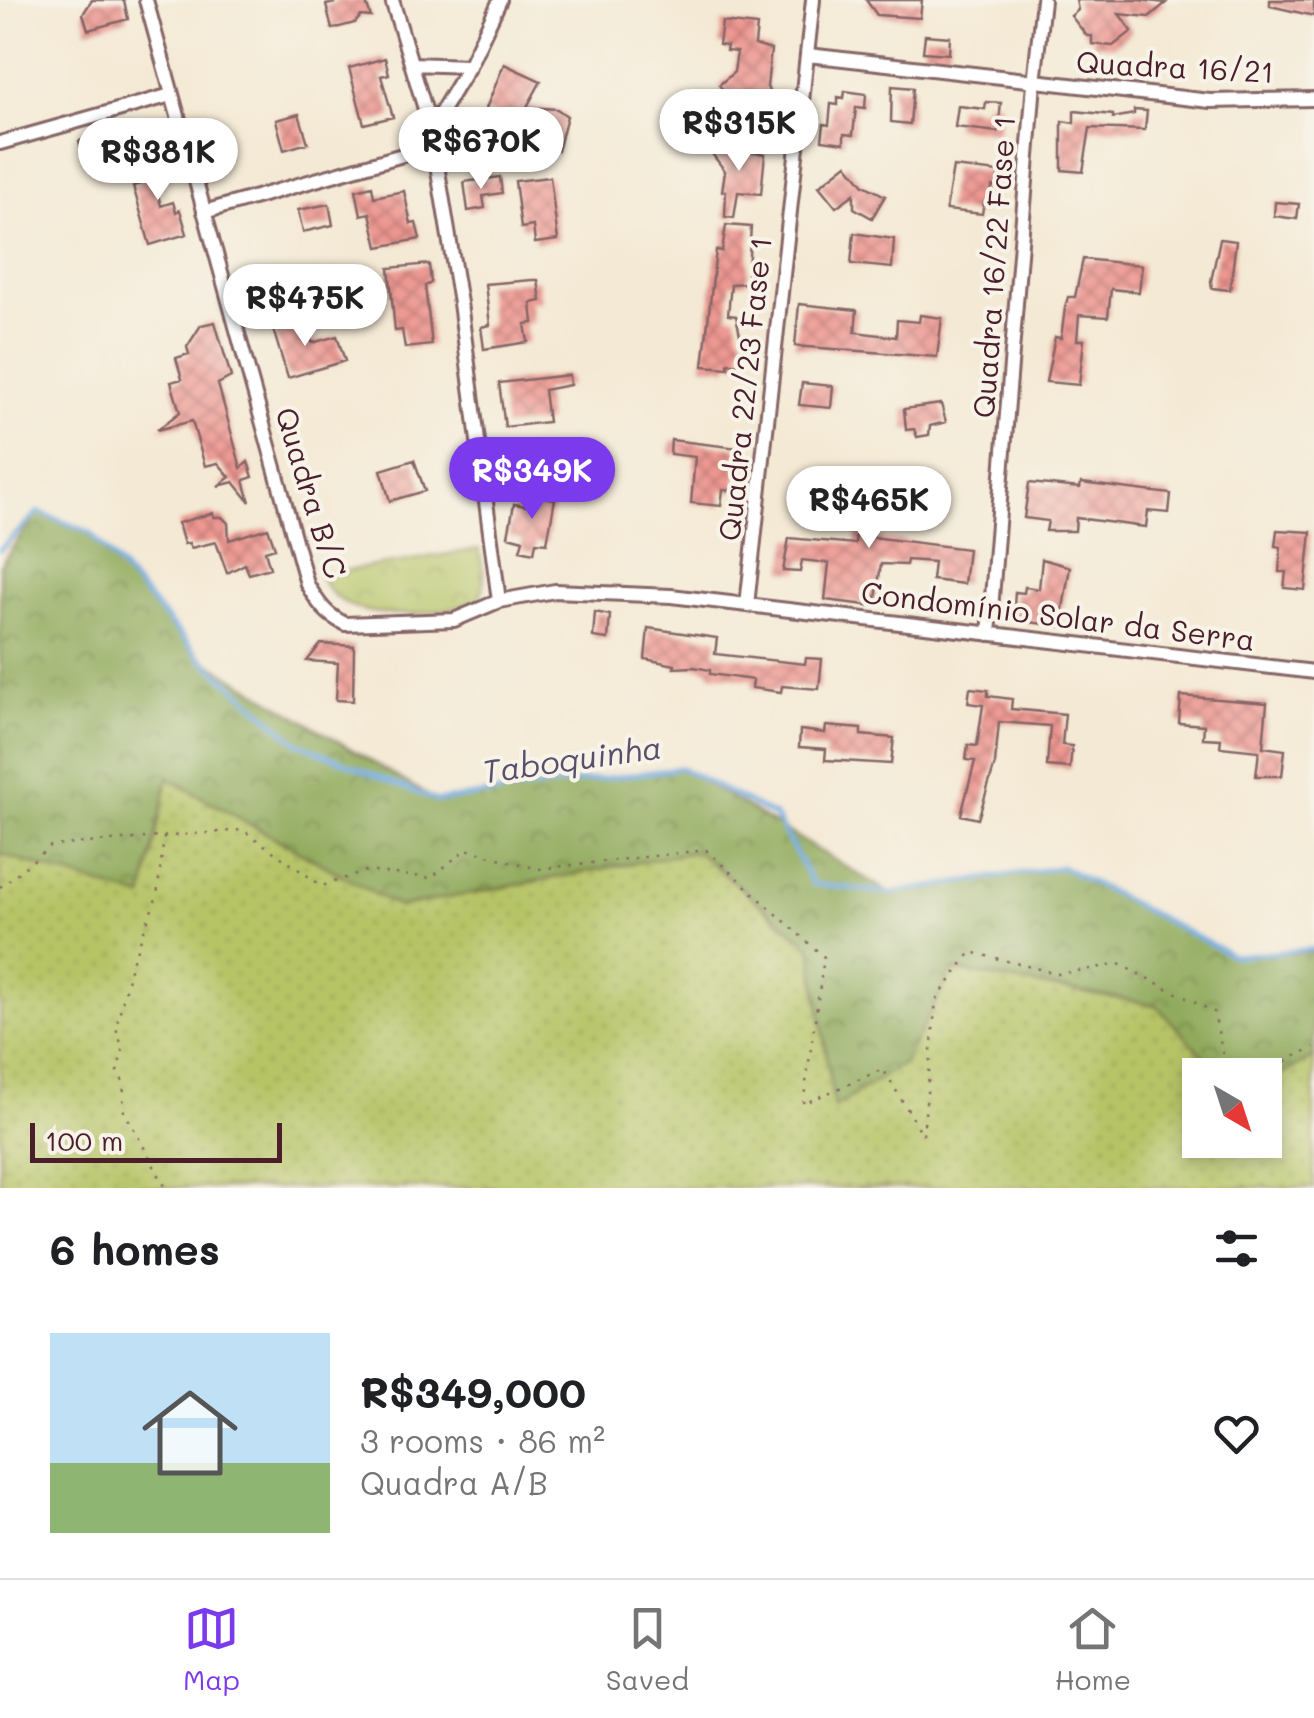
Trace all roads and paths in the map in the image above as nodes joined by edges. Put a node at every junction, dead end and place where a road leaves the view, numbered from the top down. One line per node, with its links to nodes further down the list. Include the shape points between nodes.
1 (146, 0): 10 (street, Quadra B/C)
2 (392, 0): 7 (street)
3 (500, 0): 8 (street)
4 (813, 0): 6 (street, Quadra 22/23 Fase 1)
5 (1044, 0): 9 (street, Quadra 16/22 Fase 1)
6 (808, 55): 9 (street, Quadra 16/21); 17 (street, Quadra 22/23 Fase 1)
7 (411, 64): 8 (street); 12 (street)
8 (469, 66): 12 (street)
9 (1034, 83): 11 (street, Quadra 16/21, via 1210,101); 18 (street, Quadra 16/22 Fase 1)
10 (171, 96): 13 (street); 15 (street, Quadra B/C)
11 (1314, 99)
12 (431, 129): 14 (street)
13 (0, 144)
14 (434, 146): 15 (street); 16 (street)
15 (204, 212): 16 (street, Quadra B/C, via 307,584 320,606 345,624 402,623 454,620)
16 (499, 602): 17 (street, Condomínio Solar da Serra, via 555,591)
17 (747, 605): 18 (street, Condomínio Solar da Serra)
18 (989, 634): 19 (street, Condomínio Solar da Serra)
19 (1314, 672)
20 (164, 836): 21 (path, via 51,846); 23 (path, via 243,830 322,886 366,871 431,878 466,849 538,869 706,850 824,956 803,1104 883,1068 923,1134 936,1000 971,952 1058,974 1120,964 1214,1012); 25 (path, via 157,896 116,1028 123,1049 117,1072 124,1083 122,1109)
21 (0, 887)
22 (1314, 1046): 24 (path)
23 (1223, 1058)
24 (1282, 1062)
25 (166, 1188)

